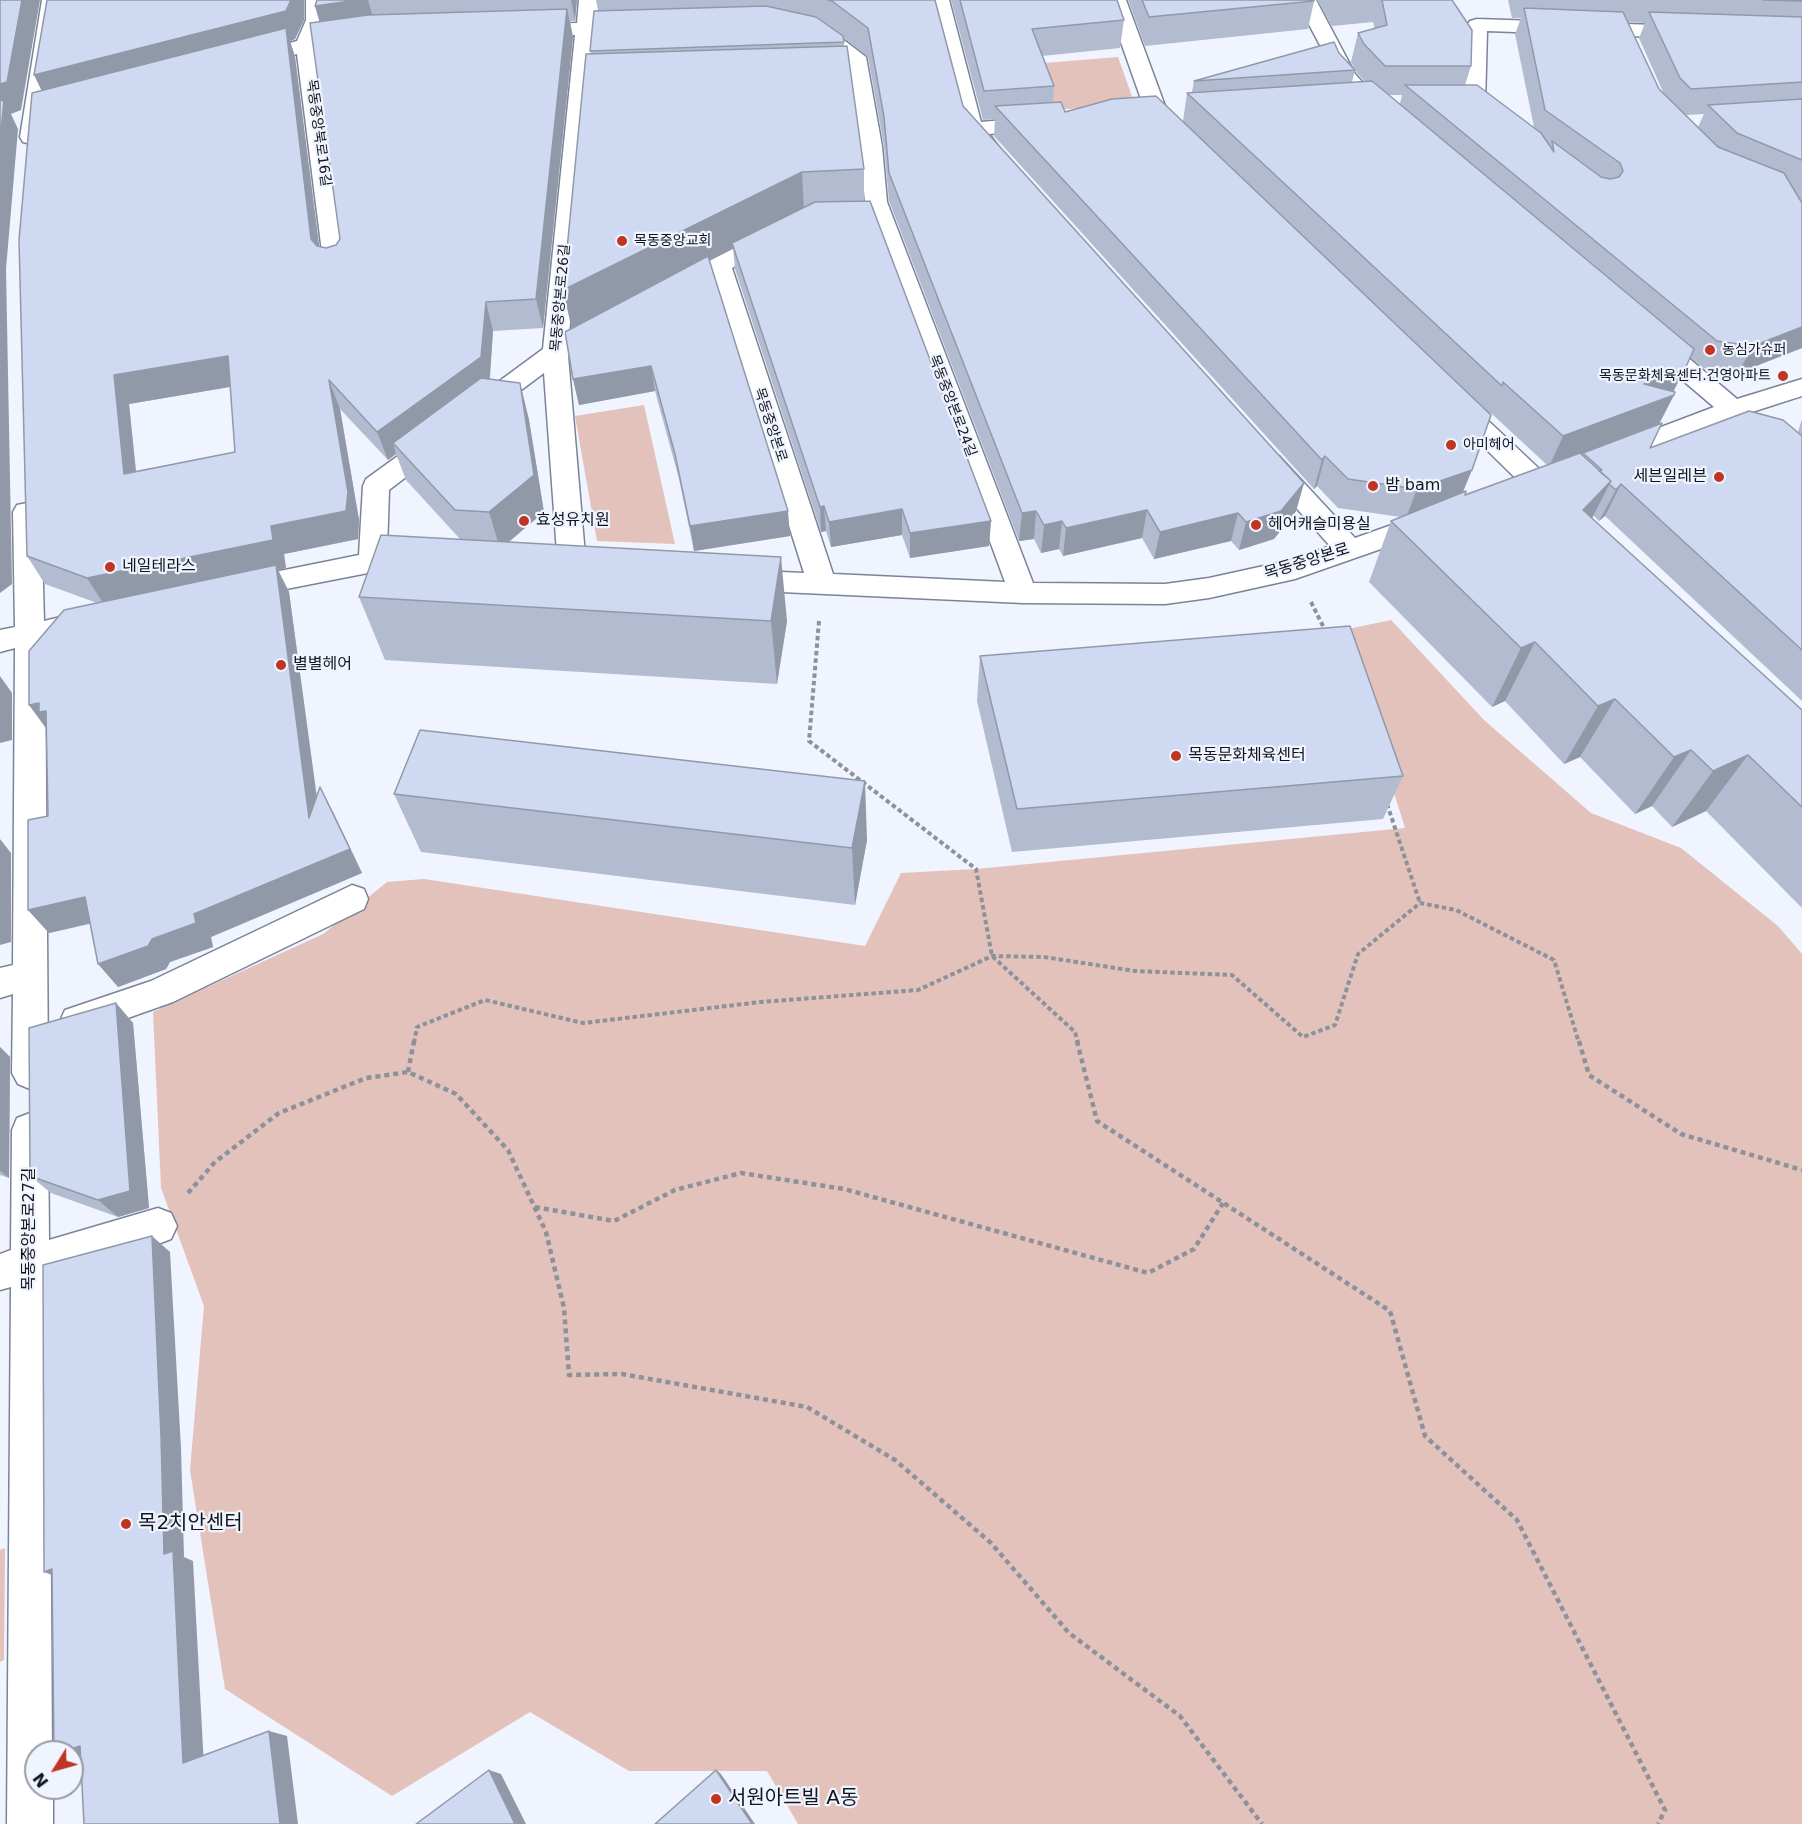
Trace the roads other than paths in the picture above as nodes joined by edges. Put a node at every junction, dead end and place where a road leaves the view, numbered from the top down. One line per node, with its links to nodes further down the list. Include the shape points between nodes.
1 (52, 0): 26 (street)
2 (316, 0): 13 (street, 목동중앙북로16길, via 316,20)
3 (589, 0): 9 (street, 목동중앙본로26길)
4 (939, 0): 24 (street)
5 (1116, 0): 21 (street)
6 (1306, 0): 17 (street, via 1346,76)
7 (655, 27): 9 (street)
8 (791, 27): 15 (street, 목동중앙본로24길, via 825,34 856,57)
9 (587, 29): 10 (street); 34 (street, 목동중앙본로26길, via 593,86)
10 (505, 31)
11 (1701, 33): 19 (street, via 1626,38 1477,15)
12 (376, 35): 13 (street)
13 (306, 45): 14 (street); 30 (street, 목동중앙북로16길)
14 (226, 65)
15 (859, 76): 16 (street); 50 (street, 목동중앙본로24길, via 876,202 869,218)
16 (836, 77)
17 (1371, 103)
18 (1428, 104): 19 (street)
19 (1474, 104): 22 (street)
20 (1182, 114): 21 (street)
21 (1147, 117): 25 (street)
22 (1493, 118)
23 (1054, 123): 24 (street)
24 (972, 129): 27 (street)
25 (1192, 148)
26 (29, 163)
27 (1004, 164)
28 (794, 227): 29 (street)
29 (719, 265): 31 (street); 49 (street, 목동중앙본로)
30 (336, 268)
31 (658, 298)
32 (627, 314): 34 (street)
33 (1633, 325): 37 (street)
34 (555, 351): 46 (street, via 376,486); 47 (street, 목동중앙본로26길)
35 (1437, 386): 43 (street)
36 (1802, 387): 37 (street)
37 (1733, 409): 39 (street); 40 (street)
38 (1255, 444): 44 (street)
39 (1592, 463)
40 (1802, 468)
41 (26, 493): 53 (street, 목동중앙본로27길)
42 (1449, 515): 44 (street, 목동중앙본로)
43 (1580, 525)
44 (1349, 549): 50 (street, 목동중앙본로, via 1295,569 1165,594)
45 (439, 557): 46 (street)
46 (373, 562): 51 (street)
47 (573, 567)
48 (715, 578): 49 (street, 목동중앙본로)
49 (822, 584): 50 (street, 목동중앙본로)
50 (1023, 593)
51 (210, 595)
52 (120, 614): 53 (street)
53 (15, 637): 55 (street, 목동중앙본로27길)
54 (352, 899): 56 (street, via 161,992)
55 (15, 979): 56 (street, 목동중앙본로27길)
56 (30, 1037): 58 (street, 목동중앙본로27길)
57 (158, 1226): 58 (street)
58 (15, 1268): 59 (street, 목동중앙본로27길)
59 (30, 1824)

